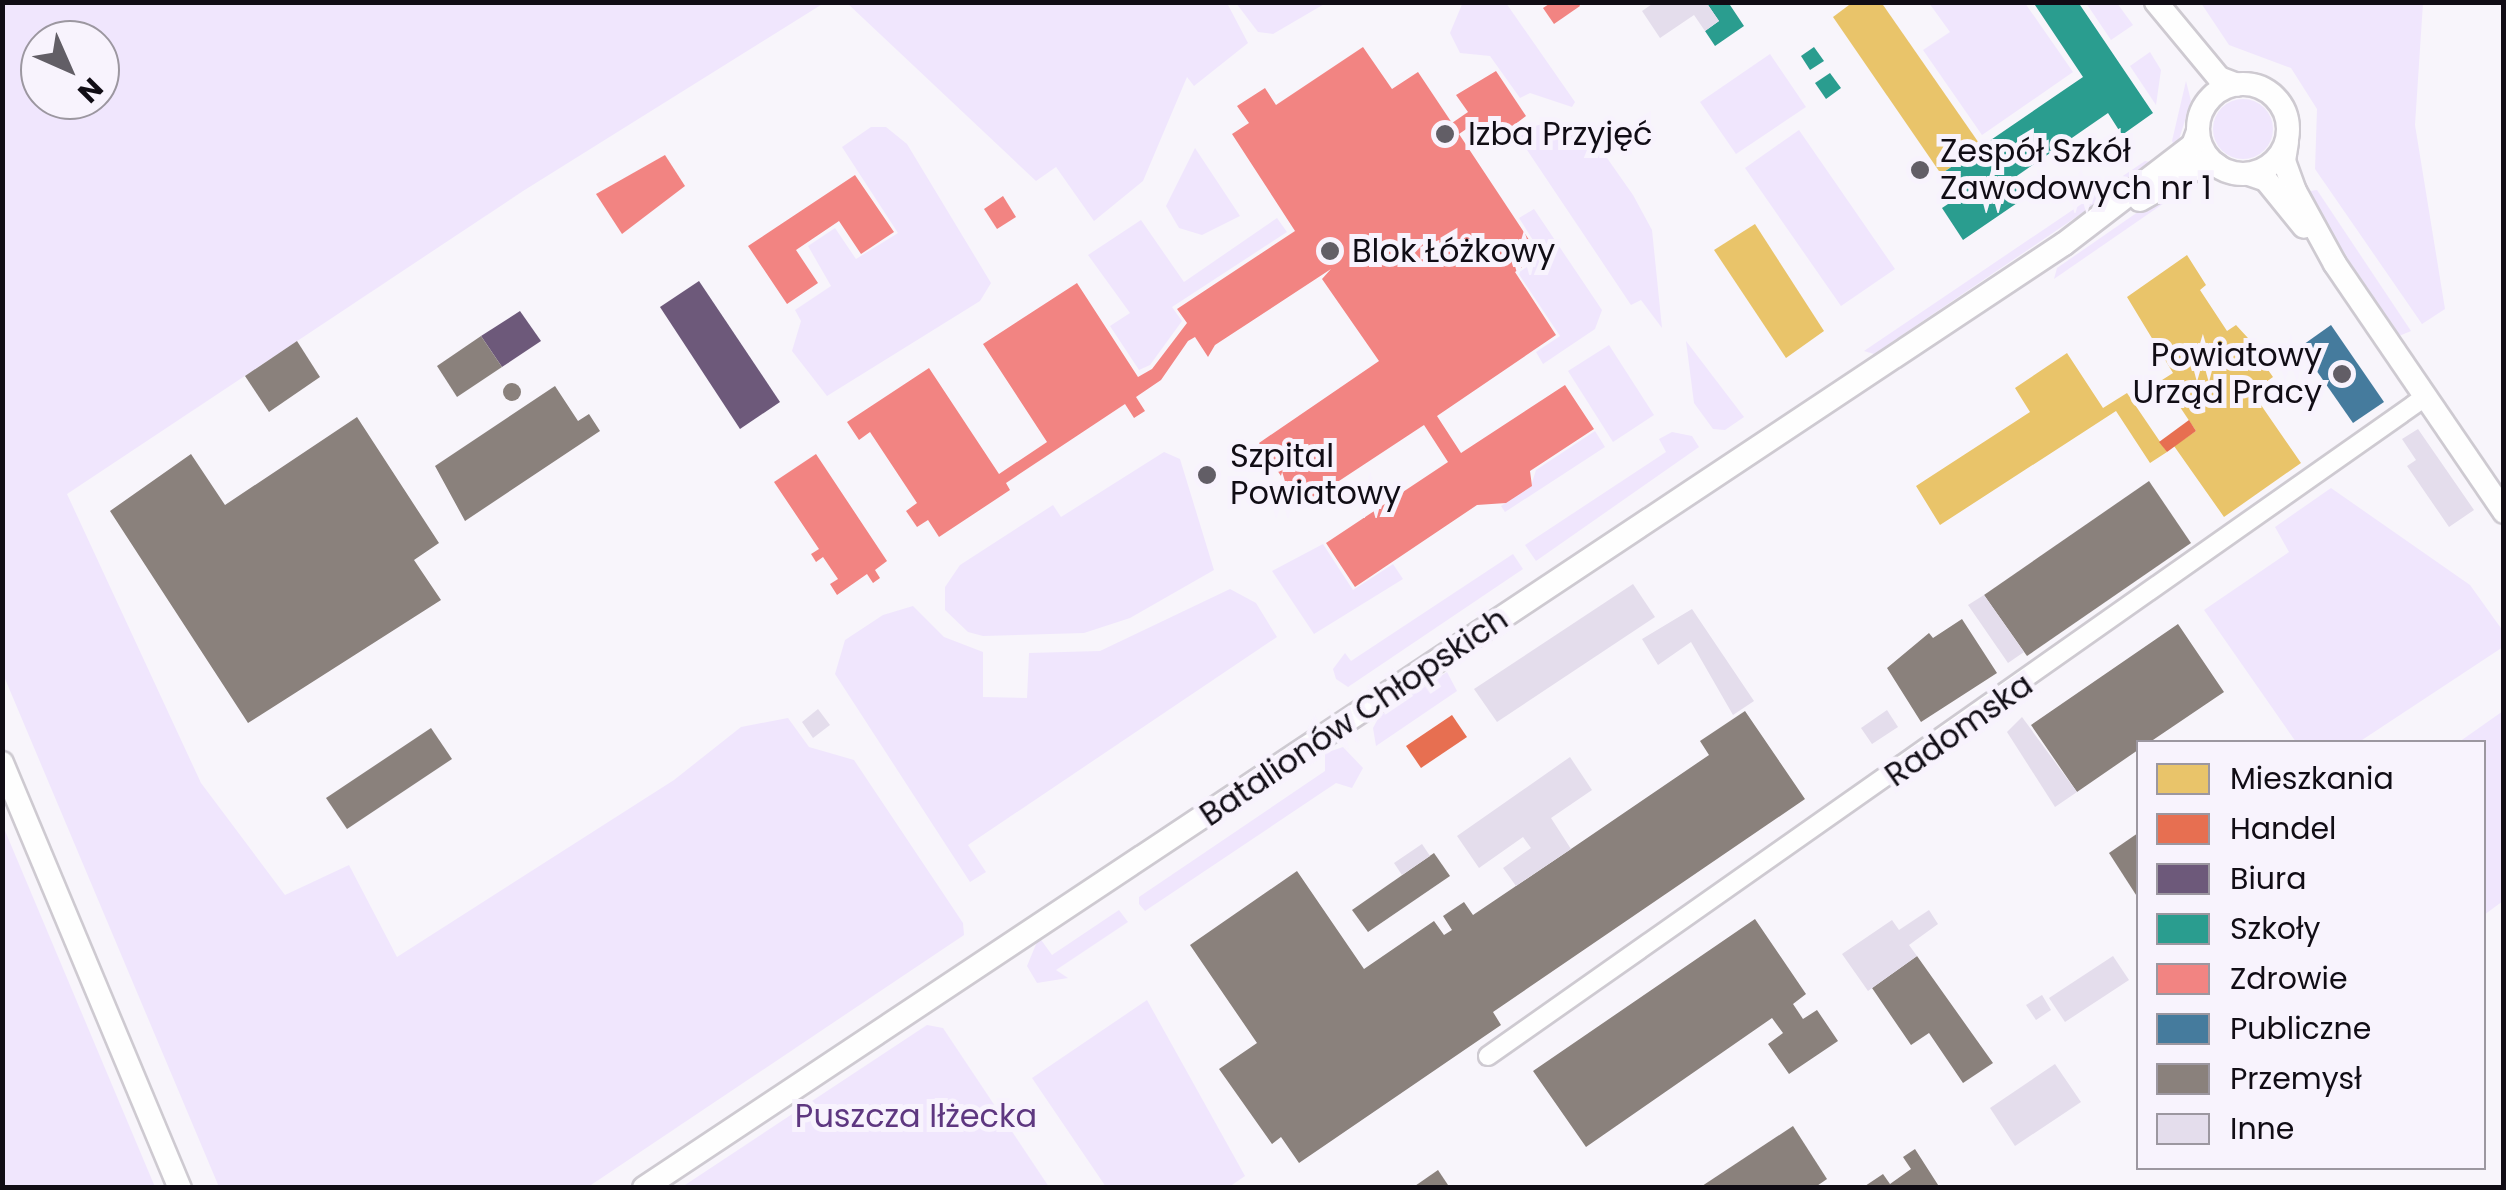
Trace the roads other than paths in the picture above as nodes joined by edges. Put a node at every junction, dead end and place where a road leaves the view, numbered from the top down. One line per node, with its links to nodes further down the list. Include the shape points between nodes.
1 (2163, 12): 2 (street, via 2219,78); 3 (street, via 2203,86)
2 (2237, 84): 3 (street); 5 (street, via 2262,88 2278,101 2287,116)
3 (2204, 107): 4 (street)
4 (2198, 131): 6 (street); 8 (street, Batalionów Chłopskich, via 2193,145)
5 (2287, 142): 7 (street, via 2273,163); 9 (street, via 2284,161 2295,191)
6 (2217, 166): 7 (street); 8 (street, Batalionów Chłopskich, via 2200,166)
7 (2249, 174): 9 (street, via 2266,180)
8 (2064, 244): 15 (street, Batalionów Chłopskich)
9 (2335, 264): 10 (street)
10 (2425, 396): 11 (street); 13 (street, Radomska)
11 (2504, 512)
12 (2, 762): 14 (street)
13 (1488, 1056)
14 (180, 1188)
15 (644, 1188)

